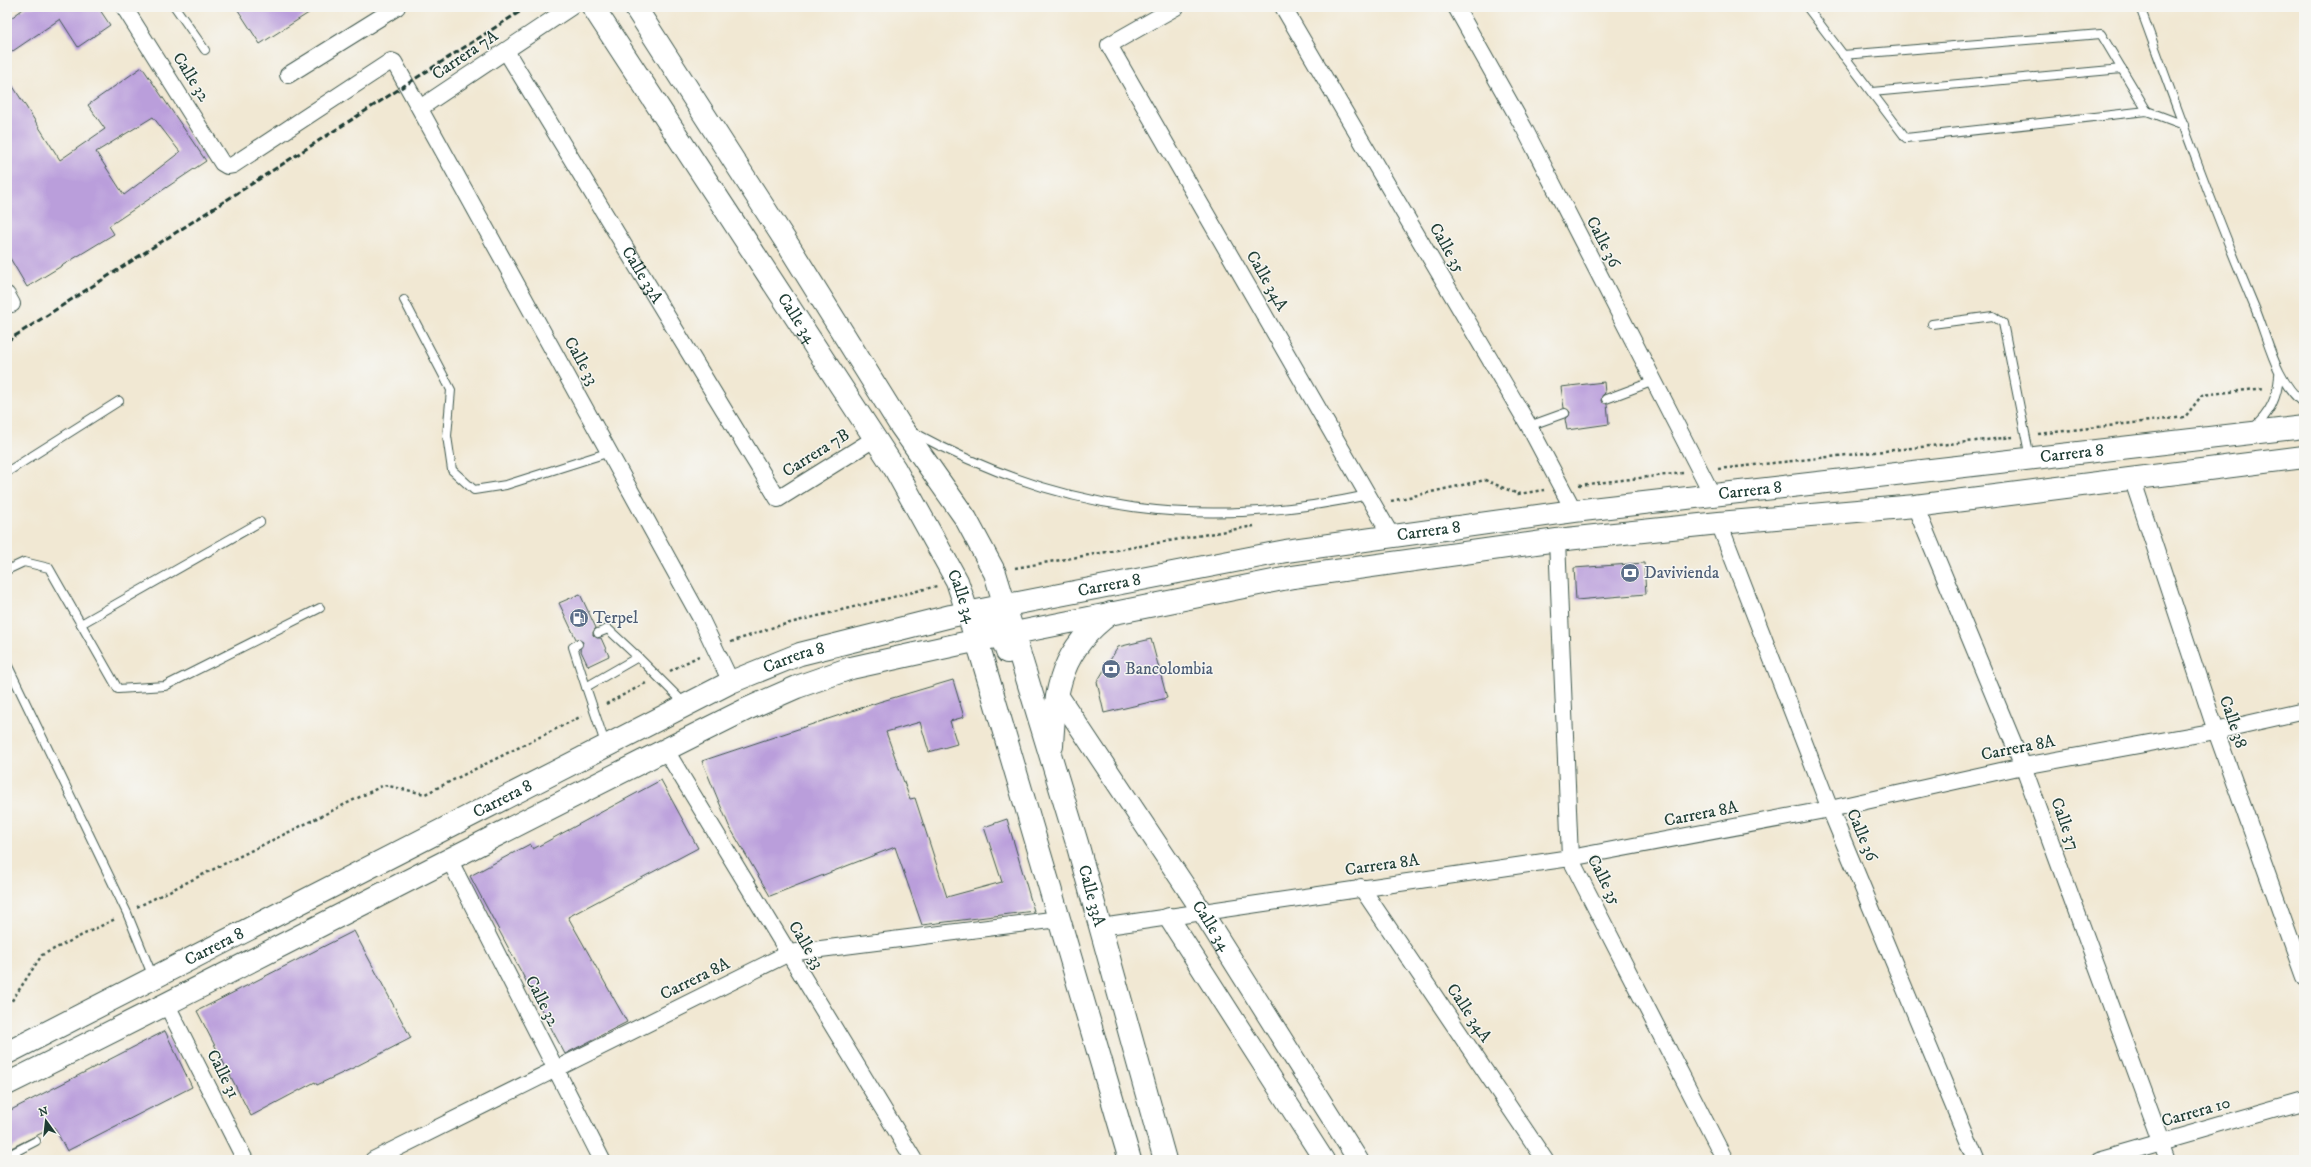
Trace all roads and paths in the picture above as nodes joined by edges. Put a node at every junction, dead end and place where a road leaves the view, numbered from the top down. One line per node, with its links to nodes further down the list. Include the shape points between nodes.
1 (124, 7): 15 (street, Calle 32, via 222,163 227,166 233,165)
2 (175, 7): 12 (lane)
3 (397, 7): 17 (street)
4 (571, 7): 13 (street, Carrera 7A)
5 (593, 7): 23 (main road, Calle 34)
6 (635, 7): 22 (main road, Calle 34)
7 (1176, 7): 46 (street, Calle 34A, via 1109,45)
8 (1283, 7): 34 (street, Calle 35)
9 (1456, 7): 27 (street, Calle 36, via 1524,128)
10 (1807, 7): 14 (lane)
11 (2140, 7): 21 (lane)
12 (205, 50)
13 (506, 51): 19 (street, Carrera 7A); 48 (street, Calle 33A)
14 (1843, 55): 16 (lane, via 2101,34); 18 (lane)
15 (393, 61): 19 (street, Calle 33)
16 (2122, 69): 18 (lane); 20 (lane)
17 (288, 75)
18 (1872, 92): 20 (lane, via 1906,138)
19 (420, 108): 39 (street, Calle 33)
20 (2147, 111): 21 (lane)
21 (2184, 125): 26 (lane, via 2266,334)
22 (790, 248): 23 (main road); 33 (main road, Calle 34)
23 (762, 266): 38 (main road, Calle 34)
24 (404, 300): 39 (lane, via 451,390 447,436 452,470 474,490 506,485)
25 (1932, 324): 37 (lane, via 1993,316 2003,323)
26 (2279, 375): 28 (lane); 31 (lane, via 2296,398)
27 (1654, 381): 29 (lane); 42 (street, Calle 36)
28 (2279, 387): 36 (lane, via 2273,405); 37 (path, via 2202,395 2185,417)
29 (1606, 399)
30 (119, 401): 43 (lane)
31 (2304, 404)
32 (1565, 413): 34 (lane)
33 (900, 425): 46 (lane, via 981,465 1031,484 1125,506 1173,512 1270,511 1318,506); 56 (main road, Calle 34, via 966,519 995,573)
34 (1529, 426): 45 (street, Calle 35)
35 (2304, 427): 36 (main road, Carrera 8)
36 (2248, 432): 41 (main road, Carrera 8)
37 (2025, 436): 41 (lane); 42 (path)
38 (874, 439): 48 (street, Carrera 7B); 58 (main road, Calle 34, via 895,469 957,581)
39 (610, 452): 67 (street, Calle 33, via 704,623)
40 (2304, 457): 44 (main road, Carrera 8)
41 (2030, 459): 47 (main road, Carrera 8)
42 (1700, 471): 45 (path); 47 (street, Calle 36)
43 (7, 472)
44 (2132, 478): 49 (main road, Carrera 8); 72 (street, Calle 38)
45 (1562, 487): 50 (street, Calle 35)
46 (1368, 495): 53 (street, Calle 34A)
47 (1713, 496): 50 (main road, Carrera 8)
48 (778, 499)
49 (1915, 506): 52 (main road, Carrera 8); 76 (street, Calle 37)
50 (1574, 511): 53 (main road, Carrera 8)
51 (260, 522): 60 (lane)
52 (1719, 522): 54 (main road, Carrera 8); 78 (street, Calle 36)
53 (1392, 537): 56 (main road, Carrera 8, via 1286,551)
54 (1557, 540): 59 (main road, Carrera 8, via 1293,577); 80 (street, Calle 35)
55 (7, 570): 60 (lane, via 24,562 49,568)
56 (1004, 605): 58 (main road, Carrera 8); 62 (main road, Calle 34)
57 (320, 608): 60 (lane, via 165,686 118,689)
58 (968, 613): 62 (main road); 63 (main road, Calle 34); 67 (main road, Carrera 8, via 800,654)
59 (1111, 613): 62 (main road, Carrera 8); 69 (main road, via 1092,627 1074,649 1066,665)
60 (81, 624)
61 (598, 633): 65 (lane, via 608,629)
62 (1007, 635): 63 (main road, Carrera 8); 75 (main road, Calle 33A); 79 (main road, via 1055,814)
63 (977, 641): 74 (main road, Carrera 8, via 852,668 747,709); 86 (main road)
64 (578, 644): 68 (lane, via 573,647)
65 (638, 657): 68 (lane); 70 (lane)
66 (7, 664): 83 (lane)
67 (731, 682): 70 (main road, Carrera 8)
68 (586, 687): 73 (lane)
69 (1058, 695): 75 (main road, via 1054,712); 84 (street, Calle 34)
70 (687, 706): 73 (main road, Carrera 8)
71 (2304, 712): 72 (street, Carrera 8A)
72 (2216, 731): 76 (street, Carrera 8A); 89 (street, Calle 38)
73 (607, 747): 90 (main road, Carrera 8)
74 (665, 750): 81 (main road, Carrera 8); 88 (street, Calle 33)
75 (1051, 758): 79 (main road, Calle 33A)
76 (2023, 766): 78 (street, Carrera 8A); 98 (street, Calle 37)
77 (425, 794): 83 (path, via 384,785)
78 (1830, 809): 80 (street, Carrera 8A); 110 (street, Calle 36)
79 (1076, 843): 87 (main road, Calle 33A)
80 (1570, 858): 82 (street, Carrera 8A); 109 (street, Calle 35)
81 (449, 859): 92 (main road, Carrera 8); 94 (street, Calle 32)
82 (1361, 887): 84 (street, Carrera 8A); 108 (street, Calle 34A)
83 (127, 913): 90 (lane); 91 (path, via 42,955 11,1002)
84 (1203, 913): 85 (street, Carrera 8A); 107 (street, Calle 34)
85 (1169, 918): 87 (street, Carrera 8A); 106 (street, Calle 34)
86 (1059, 919): 88 (street, Carrera 8A); 104 (main road)
87 (1101, 927): 105 (main road, Calle 33A)
88 (789, 953): 94 (street, Carrera 8A); 103 (street, Calle 33)
89 (2304, 977)
90 (154, 979): 93 (main road, Carrera 8)
91 (7, 1004)
92 (167, 1005): 95 (main road, Carrera 8); 100 (street, Calle 31)
93 (7, 1054)
94 (555, 1069): 101 (street, Carrera 8A); 102 (street, Calle 32)
95 (7, 1084)
96 (2304, 1101): 98 (street, Carrera 10)
97 (36, 1141): 99 (lane)
98 (2161, 1142): 111 (street, Carrera 10); 112 (street, Calle 37)
99 (7, 1156)
100 (245, 1160)
101 (373, 1160)
102 (602, 1160)
103 (914, 1160)
104 (1130, 1160)
105 (1165, 1160)
106 (1324, 1160)
107 (1358, 1160)
108 (1545, 1160)
109 (1725, 1160)
110 (1976, 1160)
111 (2099, 1160)
112 (2168, 1160)

